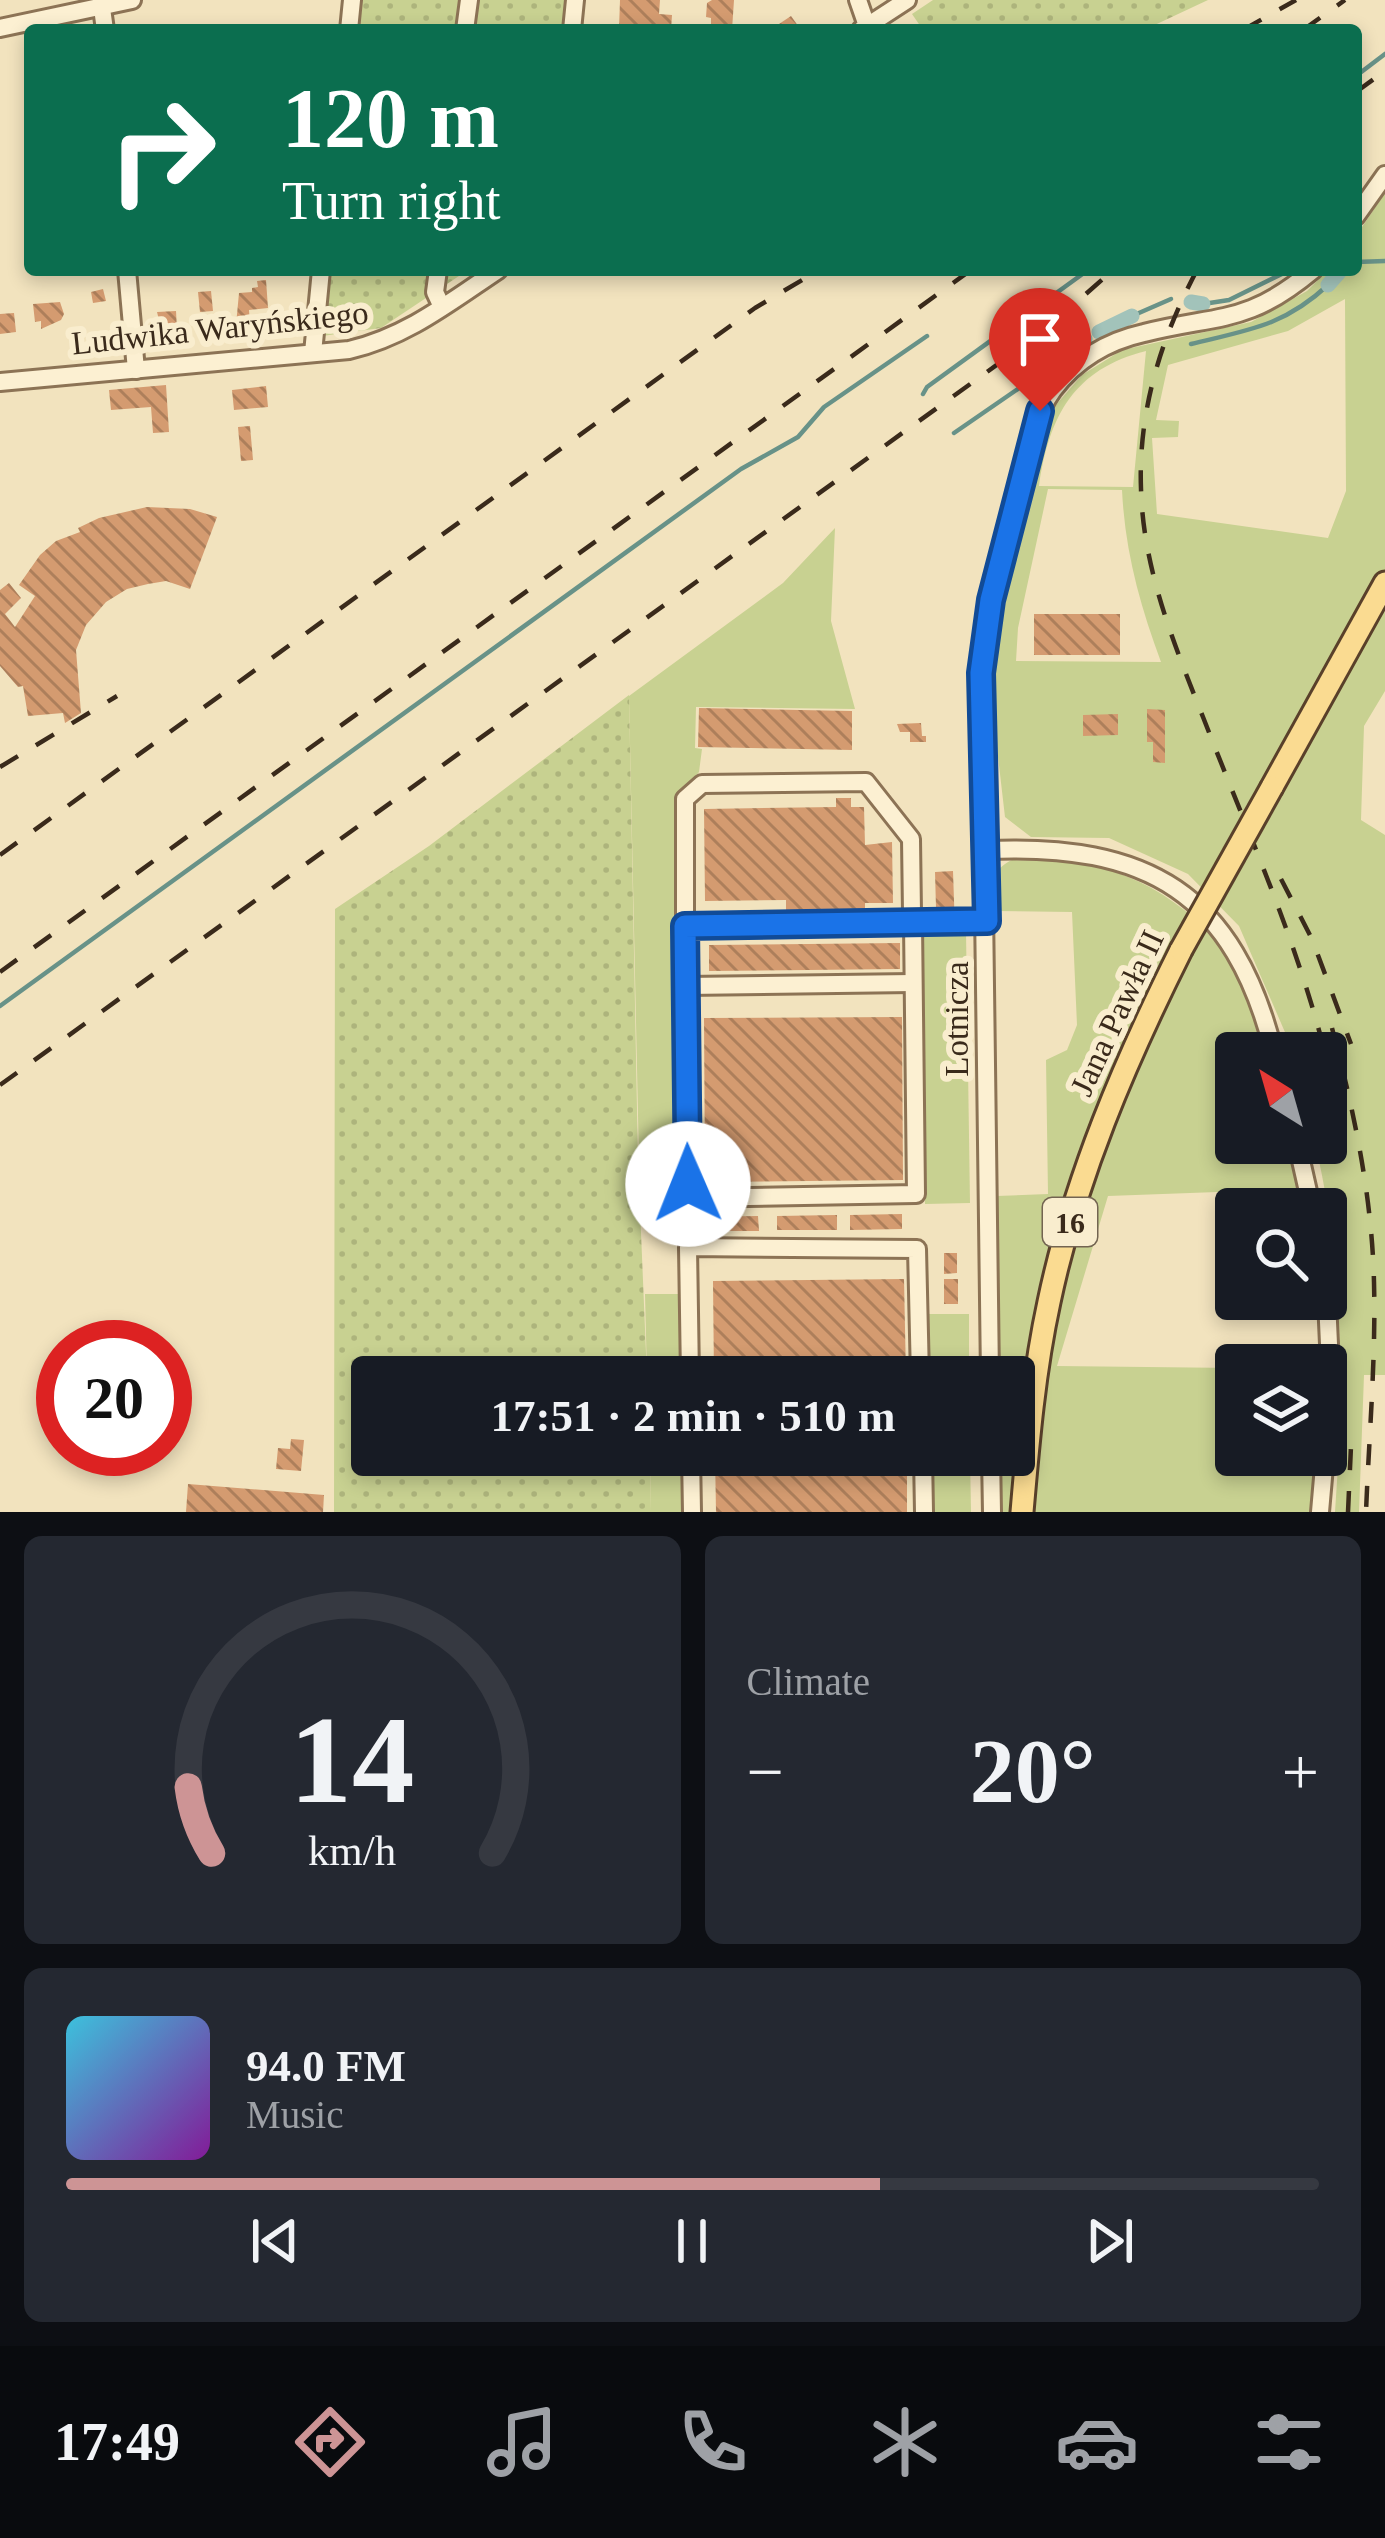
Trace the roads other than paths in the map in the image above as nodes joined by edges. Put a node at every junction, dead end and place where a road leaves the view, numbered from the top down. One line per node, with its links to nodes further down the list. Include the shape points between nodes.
1 (132, 0): 3 (street)
2 (907, 0): 4 (street)
3 (102, 3): 5 (street)
4 (870, 24)
5 (0, 28)
6 (1385, 176): 7 (street)
7 (1362, 208)
8 (128, 276): 15 (street)
9 (320, 276): 14 (street)
10 (437, 276): 13 (street)
11 (489, 276): 13 (street, Ludwika Waryńskiego)
12 (1304, 276): 18 (street, Lotnicza, via 1254,310 1106,345 1076,365 1040,411 991,600 981,673)
13 (442, 307): 14 (street, Ludwika Waryńskiego, via 378,344)
14 (313, 353): 15 (street, Ludwika Waryńskiego)
15 (136, 370): 16 (street, Ludwika Waryńskiego)
16 (0, 382)
17 (1385, 583): 35 (main road, Jana Pawła II / 16, bridge, via 1126,1063 1059,1261)
18 (986, 850): 19 (street, Lotnicza); 24 (street, via 1106,859 1188,898 1239,954)
19 (987, 921): 20 (street); 27 (street, Lotnicza)
20 (913, 922): 21 (street); 21 (street, via 911,839 866,782 702,784 685,799); 22 (street)
21 (685, 926): 23 (street)
22 (913, 983): 23 (street); 23 (street, via 916,1194 711,1198 688,1198)
23 (686, 986)
24 (1269, 1032)
25 (690, 1356): 26 (street, via 688,1247 916,1249)
26 (919, 1356)
27 (990, 1356)
28 (691, 1476): 32 (street)
29 (923, 1476): 33 (street)
30 (991, 1476): 34 (street)
31 (1323, 1476): 36 (street)
32 (692, 1512)
33 (924, 1512)
34 (992, 1512)
35 (1022, 1512)
36 (1320, 1512)

